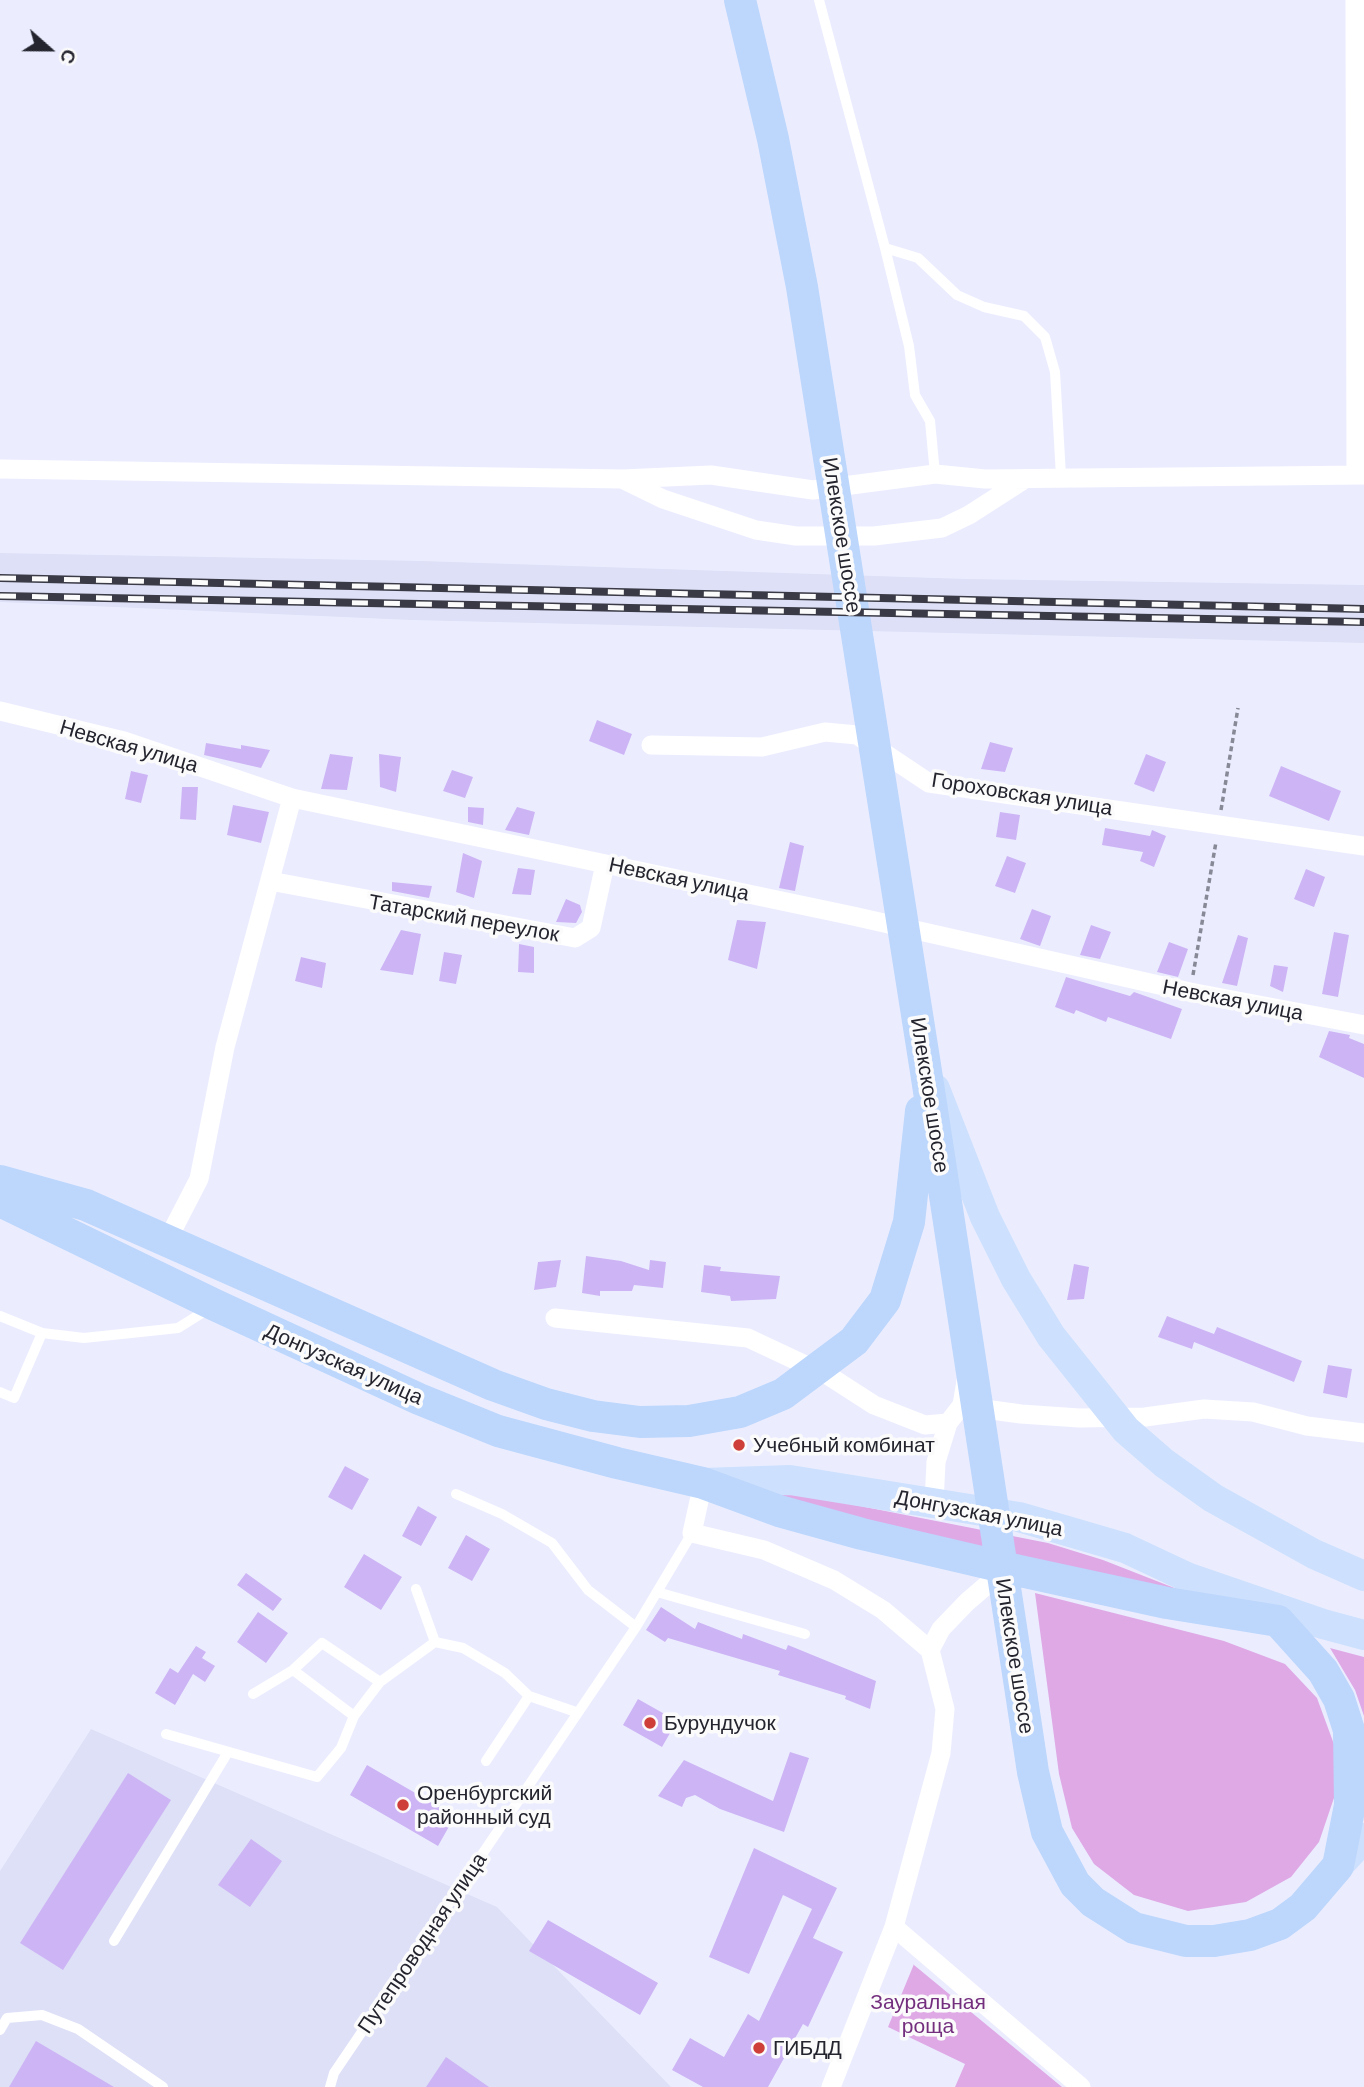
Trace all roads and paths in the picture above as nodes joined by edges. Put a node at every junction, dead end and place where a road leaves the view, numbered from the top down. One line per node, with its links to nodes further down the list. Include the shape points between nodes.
1 (740, 0): 23 (highway, Илекское шоссе, via 773,139 821,402)
2 (819, 0): 4 (lane)
3 (1355, 0): 7 (street)
4 (885, 248): 6 (lane, via 909,346 915,396 930,421); 8 (lane, via 918,258 957,295 1024,316 1045,337 1055,372)
5 (0, 469): 10 (street)
6 (935, 474): 9 (street); 10 (street, via 813,491 711,475)
7 (1360, 475): 8 (street)
8 (1061, 476): 9 (street)
9 (1027, 477): 10 (street, via 942,528 874,537 796,536 756,530 663,499)
10 (624, 479)
11 (1238, 708): 16 (path)
12 (0, 711): 15 (street, Невская улица, via 124,741)
13 (651, 745): 14 (street, Гороховская улица, via 762,747 825,732 857,735)
14 (886, 752): 16 (street, Гороховская улица, via 929,783); 20 (street)
15 (292, 798): 18 (street, Невская улица); 19 (street)
16 (1219, 824): 17 (street, Гороховская улица); 21 (path)
17 (1364, 846)
18 (605, 864): 19 (street, Татарский переулок, via 591,928 575,938); 20 (street, Невская улица)
19 (270, 881): 26 (street, via 225,1047 199,1179)
20 (914, 931): 21 (street, Невская улица); 32 (street, via 973,1346)
21 (1190, 992): 22 (street, Невская улица)
22 (1364, 1025)
23 (925, 1065): 26 (highway, via 909,1222 885,1300 854,1341 783,1394 740,1412 689,1421 640,1422 546,1404); 40 (main road, via 985,1217 1016,1279 1092,1392 1164,1463 1213,1497 1290,1542); 60 (highway, Илекское шоссе, via 1032,1772 1047,1832 1074,1884 1114,1917 1158,1937 1186,1941 1250,1935 1280,1923 1303,1907)
24 (0, 1181): 26 (highway, via 86,1205)
25 (0, 1201): 27 (highway, Донгузская улица)
26 (168, 1239)
27 (215, 1305): 30 (lane, via 178,1328 84,1338); 35 (highway, Донгузская улица, via 498,1431)
28 (0, 1315): 30 (lane)
29 (555, 1318): 33 (street, via 748,1338 829,1376 874,1405 925,1425)
30 (42, 1333): 31 (lane, via 15,1398)
31 (0, 1392)
32 (962, 1405): 33 (street); 34 (street, via 1079,1418 1145,1417 1204,1409 1241,1411)
33 (948, 1423): 37 (street, via 936,1462)
34 (1364, 1433)
35 (704, 1483): 37 (main road, Донгузская улица, via 790,1480); 38 (street); 39 (highway, Донгузская улица, via 803,1517)
36 (456, 1494): 45 (lane, via 552,1543 588,1590)
37 (934, 1503): 44 (main road, Донгузская улица, via 1069,1530)
38 (692, 1533): 42 (lane, Путепроводная улица); 49 (street, via 764,1550 834,1580 883,1610)
39 (1020, 1571): 43 (highway, Донгузская улица); 49 (street, via 988,1584 967,1602 941,1629)
40 (1364, 1576)
41 (416, 1589): 48 (lane)
42 (657, 1592): 45 (lane, Путепроводная улица); 46 (lane)
43 (1278, 1621): 44 (main road, Донгузская улица); 60 (highway, via 1324,1671 1349,1730 1350,1805)
44 (1322, 1624): 47 (main road, Донгузская улица)
45 (636, 1626): 54 (lane, Путепроводная улица)
46 (805, 1634)
47 (1364, 1635)
48 (435, 1642): 51 (lane); 53 (lane, via 464,1648 505,1673)
49 (930, 1650): 61 (street, via 945,1709 941,1753)
50 (293, 1670): 51 (lane, via 322,1643); 52 (lane); 55 (lane)
51 (380, 1682): 55 (lane)
52 (253, 1694)
53 (528, 1696): 54 (lane); 58 (lane)
54 (576, 1712): 65 (lane, Путепроводная улица, via 334,2074)
55 (354, 1716): 57 (lane, via 341,1748 317,1777)
56 (166, 1734): 57 (lane)
57 (228, 1752): 62 (lane)
58 (486, 1761)
59 (1364, 1838): 60 (main road)
60 (1338, 1866)
61 (894, 1927): 66 (street); 67 (street)
62 (114, 1941)
63 (0, 2030): 64 (lane, via 7,2018 42,2015 78,2029)
64 (163, 2087)
65 (330, 2087)
66 (831, 2087)
67 (1081, 2087)

